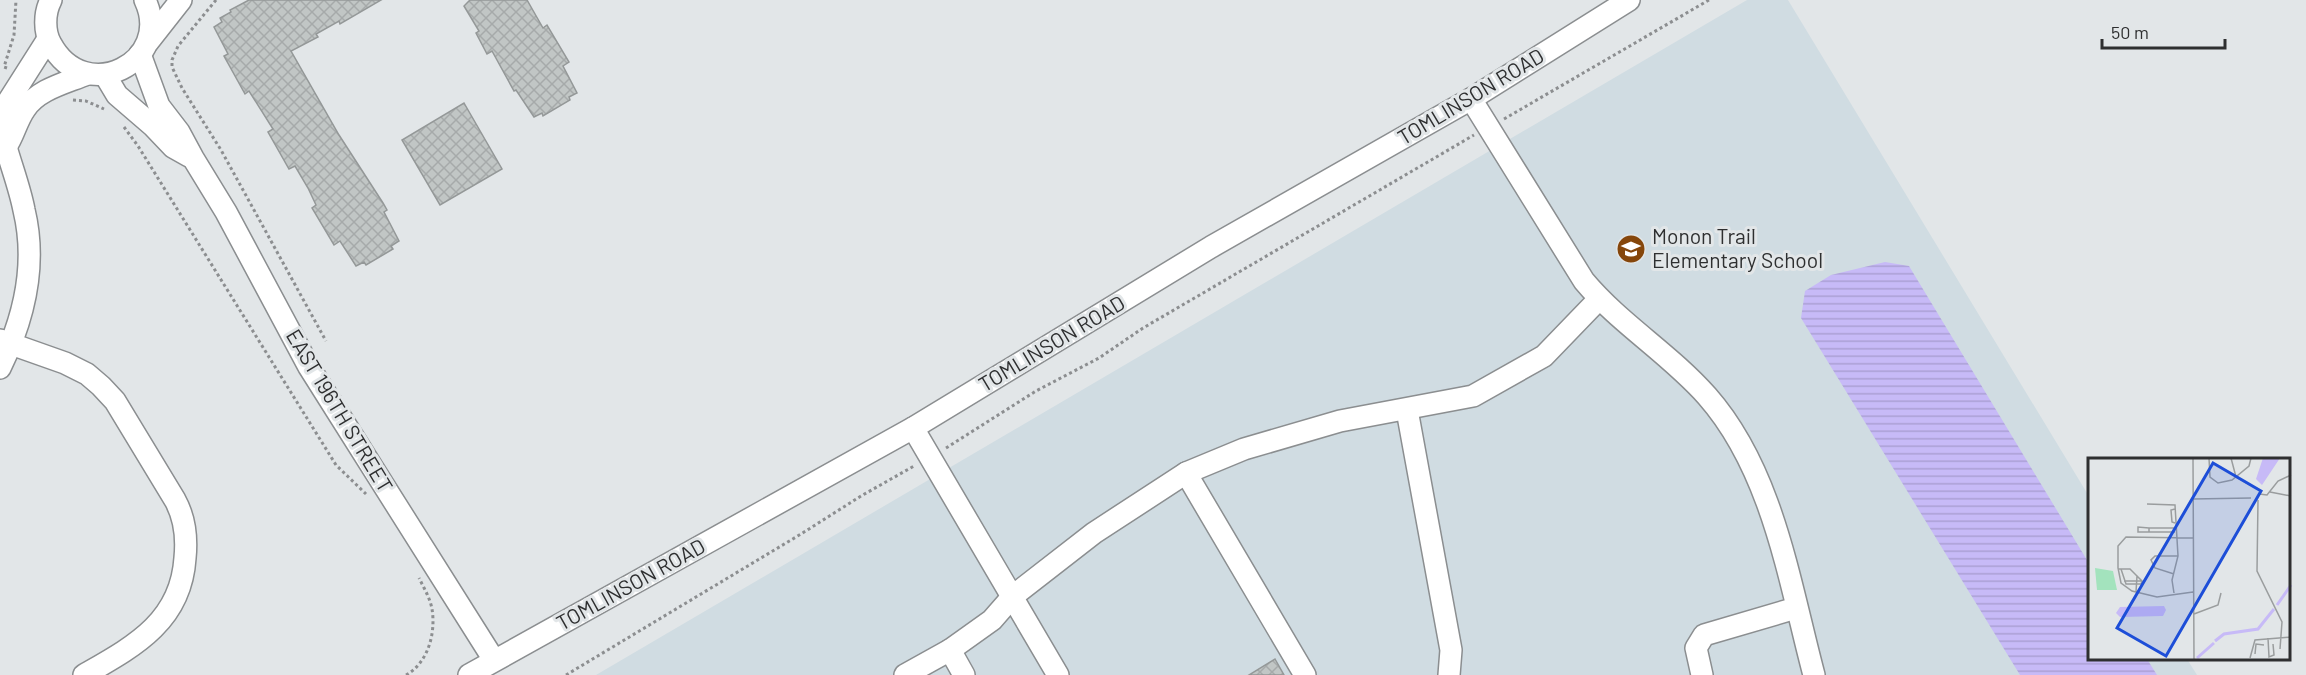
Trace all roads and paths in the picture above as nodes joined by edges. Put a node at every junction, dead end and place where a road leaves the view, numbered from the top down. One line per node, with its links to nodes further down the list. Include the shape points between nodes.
1 (16, 0): 10 (path, via 15,35)
2 (145, 0): 9 (street, via 150,9 151,28)
3 (181, 0): 9 (street)
4 (216, 0): 21 (path, via 178,46 172,67)
5 (1629, 0): 12 (street, TOMLINSON ROAD)
6 (1709, 0): 17 (path)
7 (49, 1): 8 (street)
8 (48, 39): 11 (street, via 70,67); 16 (street, via 6,105)
9 (144, 48): 11 (street, via 122,70); 19 (street, EAST 196TH STREET, via 159,106)
10 (4, 67)
11 (96, 75): 18 (street, via 45,92 31,102); 19 (street, EAST 196TH STREET, via 173,147)
12 (1471, 99): 17 (street); 25 (street, TOMLINSON ROAD, via 1211,247)
13 (70, 100): 14 (path, via 86,101)
14 (111, 115)
15 (119, 122): 28 (path, via 138,146 336,465)
16 (0, 123)
17 (1488, 127): 20 (street, via 1570,260); 26 (path)
18 (3, 139): 22 (street, via 25,211 29,242 26,292)
19 (193, 158): 33 (street, EAST 196TH STREET, via 232,221 309,367)
20 (1599, 298): 24 (street, via 1545,356 1473,396); 31 (street, via 1693,381 1731,428 1758,478)
21 (326, 341)
22 (6, 342): 23 (street); 34 (street, via 72,366 101,386 115,401 183,517 185,564 173,605 144,637)
23 (0, 368)
24 (1407, 410): 27 (street, via 1340,421 1244,449); 42 (street, via 1451,650)
25 (913, 428): 26 (street); 33 (street, TOMLINSON ROAD)
26 (930, 457): 30 (street); 37 (path)
27 (1186, 473): 30 (street, via 1094,533); 41 (street)
28 (371, 502)
29 (419, 578): 35 (path, via 432,608 432,626 423,662)
30 (1013, 596): 32 (street, via 992,620); 40 (street)
31 (1796, 608): 43 (street, via 1704,635 1696,648); 44 (street)
32 (950, 650): 38 (street); 39 (street)
33 (494, 660): 36 (street, TOMLINSON ROAD)
34 (84, 675)
35 (406, 675)
36 (469, 675)
37 (566, 675)
38 (905, 675)
39 (964, 675)
40 (1058, 675)
41 (1305, 675)
42 (1449, 675)
43 (1702, 675)
44 (1814, 675)

